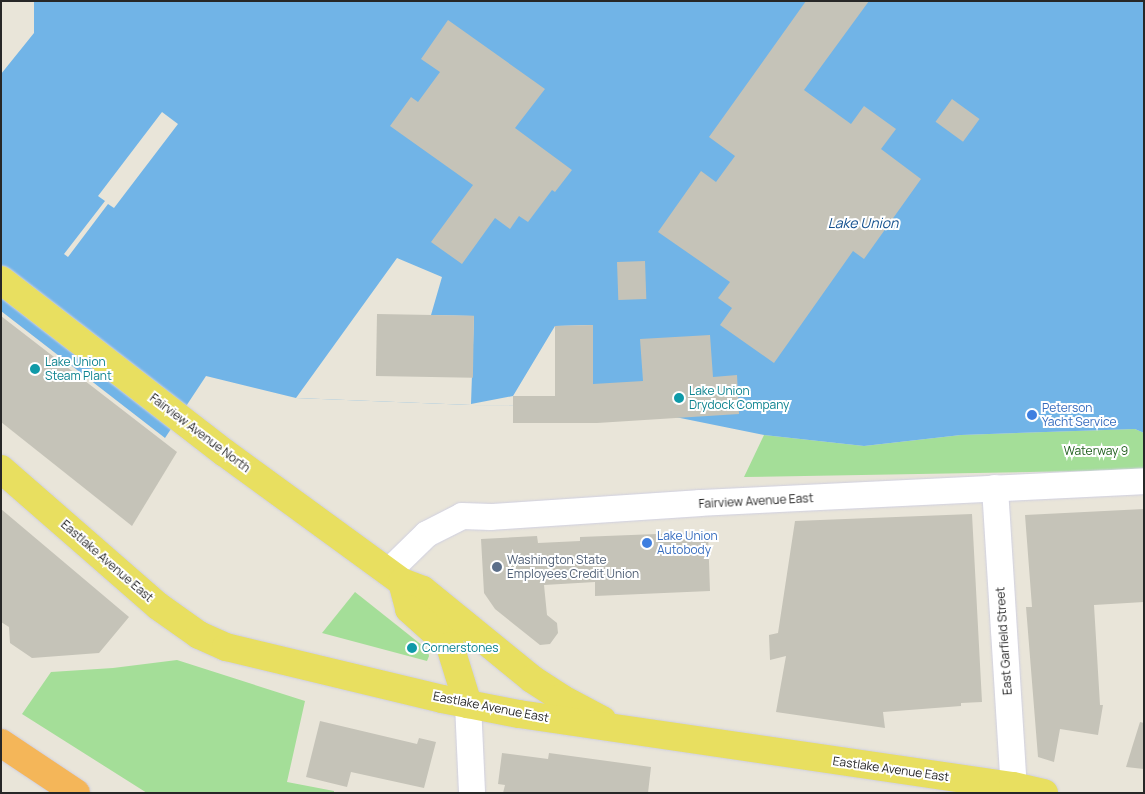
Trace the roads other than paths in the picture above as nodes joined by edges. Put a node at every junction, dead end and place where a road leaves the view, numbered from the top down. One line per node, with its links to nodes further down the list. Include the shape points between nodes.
1 (1, 280): 5 (main road, Fairview Avenue North, via 225,453)
2 (1, 470): 6 (main road, Eastlake Avenue East, via 158,606 199,635 226,648)
3 (1144, 481): 4 (street, Fairview Avenue East)
4 (995, 488): 5 (street, Fairview Avenue East, via 491,517 462,516 427,534); 9 (street, East Garfield Street)
5 (395, 577): 6 (main road, via 410,609 450,646); 7 (main road, Fairview Avenue North, via 423,590 560,698)
6 (468, 704): 7 (main road, Eastlake Avenue East); 11 (street)
7 (622, 729): 9 (main road, Eastlake Avenue East)
8 (1, 743): 10 (highway)
9 (1014, 790): 12 (main road, Eastlake Avenue East)
10 (76, 793)
11 (472, 793)
12 (1044, 793)

